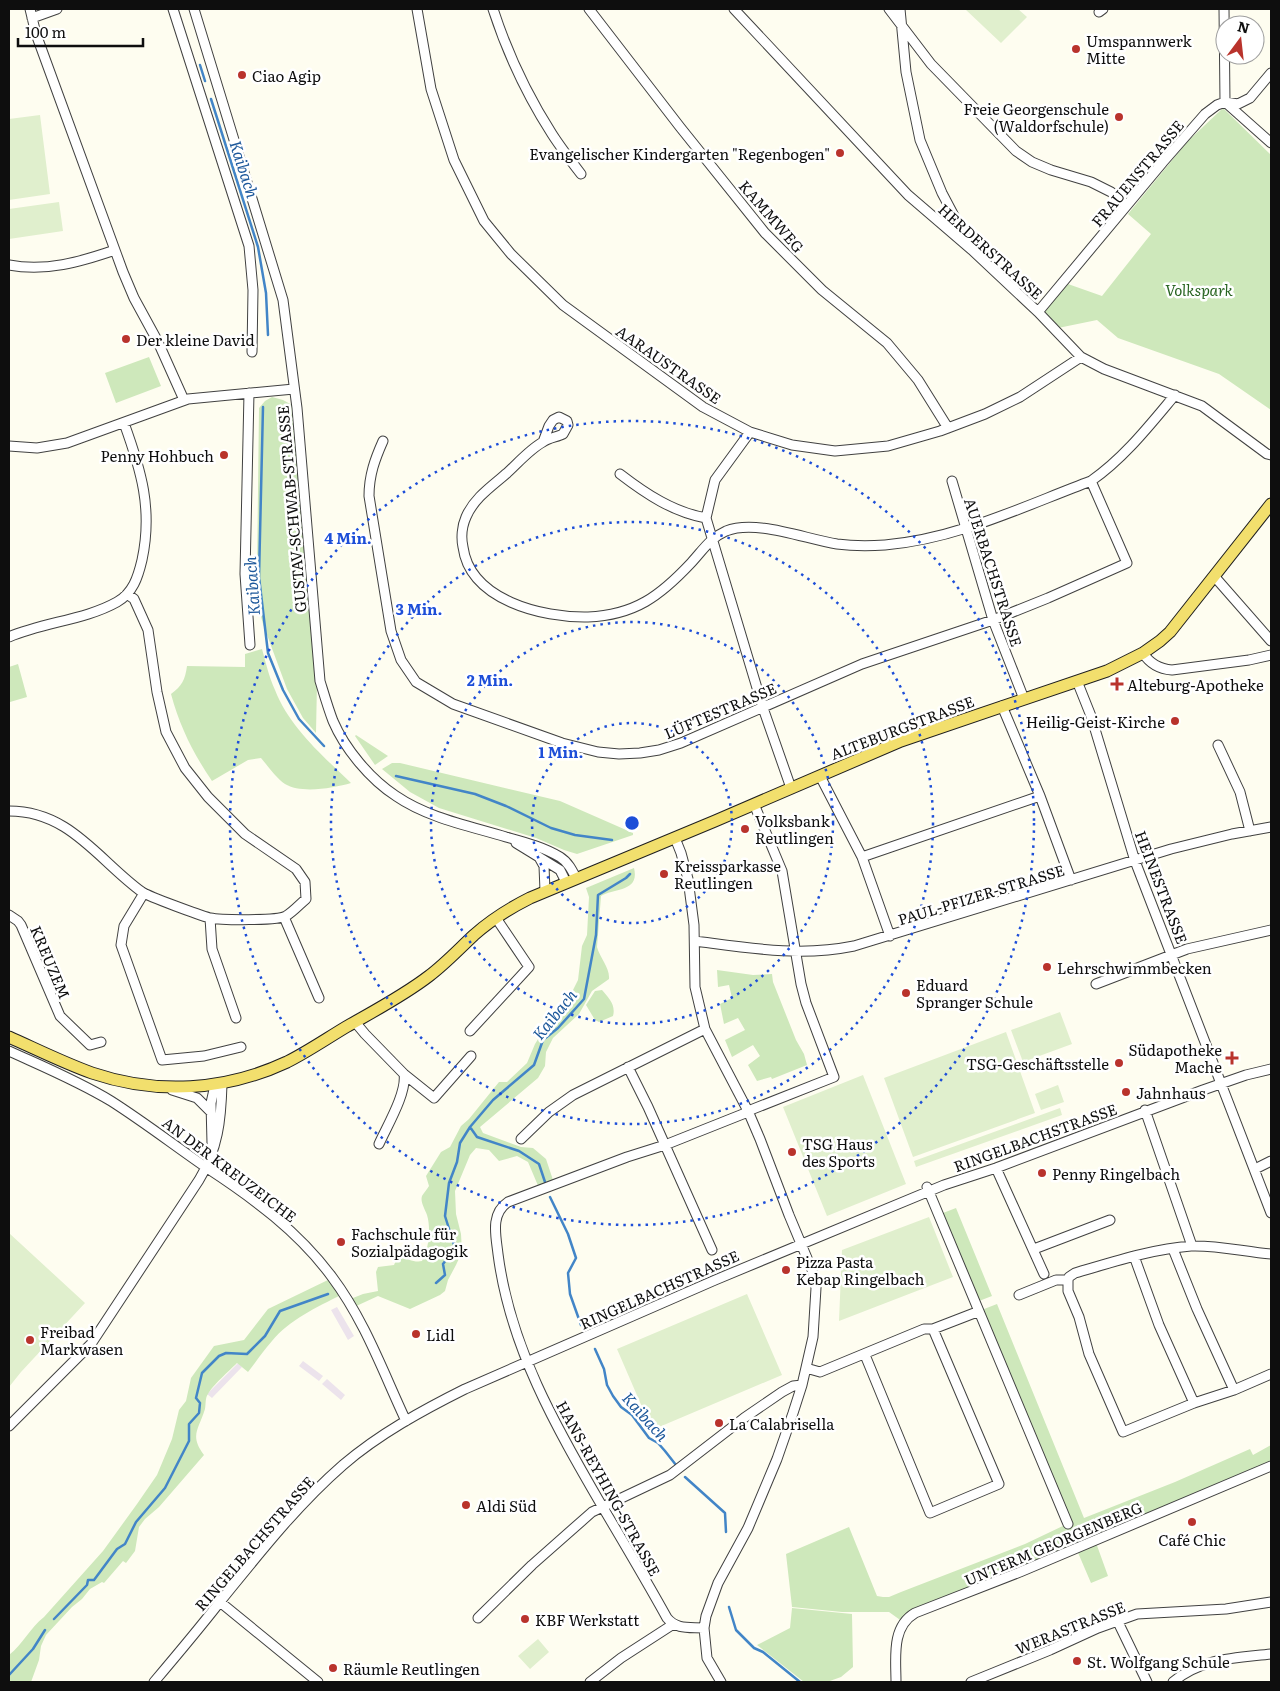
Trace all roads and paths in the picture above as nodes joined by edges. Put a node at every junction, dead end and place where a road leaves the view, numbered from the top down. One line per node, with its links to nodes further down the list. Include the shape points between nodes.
1 (57, 9): 11 (street)
2 (173, 9): 15 (street)
3 (194, 9): 14 (street, GUSTAV-SCHWAB-STRASSE)
4 (417, 9): 32 (street, AARAUSTRASSE, via 431,89 454,160 484,221 511,254 563,305 703,406)
5 (493, 9): 18 (street, via 536,108)
6 (590, 9): 31 (street, KAMMWEG, via 765,233 822,290 887,344 918,380)
7 (734, 9): 21 (street, HERDERSTRASSE, via 908,195)
8 (889, 9): 12 (street)
9 (900, 9): 12 (street)
10 (1224, 9): 16 (street)
11 (31, 13): 20 (street)
12 (901, 26): 19 (street, via 950,85 1016,151 1051,170 1091,182); 21 (street, via 906,72 920,140 942,193)
13 (1271, 73): 16 (street, FRAUENSTRASSE, via 1250,98 1238,104)
14 (217, 85): 15 (street); 26 (street, GUSTAV-SCHWAB-STRASSE, via 283,300)
15 (200, 91): 24 (street, via 248,246 253,290)
16 (1225, 102): 17 (street); 19 (street, FRAUENSTRASSE, via 1205,114)
17 (1271, 143)
18 (581, 174)
19 (1128, 205): 23 (street, FRAUENSTRASSE)
20 (115, 250): 22 (street, via 55,267); 29 (street, via 134,298)
21 (972, 250): 23 (street, HERDERSTRASSE)
22 (9, 265)
23 (1038, 312): 25 (street, HERDERSTRASSE)
24 (252, 352)
25 (1081, 358): 28 (street, HERDERSTRASSE); 31 (street, AARAUSTRASSE, via 1020,397)
26 (294, 389): 27 (street); 64 (street, GUSTAV-SCHWAB-STRASSE, via 320,681 334,722 348,747 369,773 396,796 436,815)
27 (249, 393): 29 (street); 49 (street, via 245,574)
28 (1175, 396): 36 (street, HERDERSTRASSE, via 1202,406); 38 (street, via 1139,438)
29 (184, 400): 30 (street)
30 (124, 423): 35 (street, via 59,445 38,448); 45 (street, via 141,474 146,515 140,568)
31 (948, 428): 32 (street, AARAUSTRASSE, via 888,446 835,451 792,445)
32 (750, 432): 41 (street, via 715,480)
33 (383, 440): 55 (street, LÜFTESTRASSE, via 373,463 369,496 391,632 401,660 416,682 462,708 562,743 619,754 659,750 681,743)
34 (543, 442): 43 (street, via 476,500 465,518 464,557 472,574 484,587 508,601 558,615 610,615 634,608 665,589)
35 (9, 446)
36 (1271, 455)
37 (620, 474): 41 (street, via 670,507)
38 (1091, 480): 42 (street); 46 (street, LÜFTESTRASSE, via 1127,563)
39 (952, 481): 42 (street, AUERBACHSTRASSE)
40 (1271, 504): 44 (main road, ALTEBURGSTRASSE)
41 (706, 518): 43 (street)
42 (965, 530): 43 (street, via 884,545 839,544 751,527 728,530); 46 (street, AUERBACHSTRASSE)
43 (712, 538): 55 (street)
44 (1214, 576): 48 (street); 50 (main road, ALTEBURGSTRASSE, via 1170,632)
45 (128, 594): 47 (street, via 100,610 37,626); 74 (street, via 134,599 148,630 166,732 184,768 245,834 296,869 305,882 306,899)
46 (992, 620): 53 (street, AUERBACHSTRASSE); 55 (street, LÜFTESTRASSE, via 862,664)
47 (9, 637)
48 (1271, 641)
49 (250, 645)
50 (1143, 653): 51 (street, via 1154,665 1172,670); 52 (main road, ALTEBURGSTRASSE)
51 (1271, 655)
52 (1078, 681): 53 (main road, ALTEBURGSTRASSE); 68 (street, HEINESTRASSE)
53 (1024, 699): 54 (main road, ALTEBURGSTRASSE)
54 (1002, 706): 57 (main road, ALTEBURGSTRASSE, via 911,736); 59 (street)
55 (763, 708): 58 (street)
56 (1218, 745): 63 (street, via 1240,792)
57 (820, 776): 58 (main road, ALTEBURGSTRASSE); 67 (street)
58 (791, 788): 60 (main road, ALTEBURGSTRASSE)
59 (1040, 796): 67 (street); 70 (street)
60 (754, 804): 65 (main road, ALTEBURGSTRASSE); 80 (street, via 782,871)
61 (9, 811): 72 (street, via 48,818 73,831)
62 (1271, 827): 63 (street, PAUL-PFIZER-STRASSE)
63 (1250, 831): 68 (street, PAUL-PFIZER-STRASSE)
64 (508, 838): 66 (street, GUSTAV-SCHWAB-STRASSE); 69 (street, GUSTAV-SCHWAB-STRASSE, via 560,857 569,865)
65 (675, 838): 69 (main road, ALTEBURGSTRASSE); 79 (street, via 686,870)
66 (537, 855): 69 (street, GUSTAV-SCHWAB-STRASSE); 71 (street, via 544,866)
67 (862, 857): 78 (street)
68 (1135, 860): 70 (street, PAUL-PFIZER-STRASSE); 81 (street, HEINESTRASSE)
69 (571, 880): 71 (main road, ALTEBURGSTRASSE)
70 (1071, 880): 78 (street, PAUL-PFIZER-STRASSE)
71 (545, 891): 76 (main road, ALTEBURGSTRASSE)
72 (144, 893): 75 (street); 90 (street, via 124,926 122,945 162,1060 204,1056)
73 (9, 915): 89 (street, KREUZEM, via 21,925 60,1016 90,1045)
74 (284, 917): 75 (street); 83 (street)
75 (210, 918): 84 (street, via 212,949)
76 (496, 918): 85 (main road, ALTEBURGSTRASSE, via 423,980); 87 (street, via 529,967)
77 (1271, 930): 81 (street)
78 (890, 936): 80 (street, PAUL-PFIZER-STRASSE, via 840,949)
79 (695, 941): 80 (street, PAUL-PFIZER-STRASSE); 86 (street, via 695,988)
80 (795, 952): 100 (street, via 806,1003 834,1077)
81 (1173, 955): 82 (street); 96 (street, HEINESTRASSE)
82 (1096, 984)
83 (319, 998)
84 (236, 1018)
85 (355, 1022): 95 (street); 97 (main road, ALTEBURGSTRASSE, via 289,1061)
86 (705, 1029): 93 (street); 100 (street)
87 (470, 1030)
88 (9, 1037): 98 (main road, ALTEBURGSTRASSE, via 92,1073)
89 (101, 1042)
90 (242, 1047)
91 (9, 1052): 107 (street, AN DER KREUZEICHE, via 103,1096)
92 (471, 1056): 95 (street, via 434,1098)
93 (628, 1067): 102 (street, via 561,1102); 104 (street)
94 (1271, 1069): 96 (street, RINGELBACHSTRASSE)
95 (404, 1074): 103 (street, via 397,1105)
96 (1222, 1083): 99 (street, RINGELBACHSTRASSE); 109 (street, HEINESTRASSE)
97 (219, 1084): 98 (main road, ALTEBURGSTRASSE); 101 (street); 105 (street, via 220,1125)
98 (162, 1088): 101 (street, via 194,1096)
99 (1145, 1110): 108 (street, RINGELBACHSTRASSE); 114 (street)
100 (748, 1111): 104 (street); 113 (street)
101 (211, 1112): 105 (street)
102 (521, 1139)
103 (379, 1144)
104 (665, 1145): 117 (street); 126 (street, HANS-REYHING-STRASSE, via 627,1156 508,1202 500,1209 496,1223 500,1272)
105 (212, 1154): 107 (street)
106 (1271, 1161): 109 (street)
107 (207, 1167): 132 (street, AN DER KREUZEICHE, via 273,1215 322,1264 361,1322); 133 (street, via 91,1344)
108 (996, 1168): 110 (street, RINGELBACHSTRASSE); 115 (street)
109 (1255, 1170): 111 (street, HEINESTRASSE)
110 (928, 1189): 113 (street, RINGELBACHSTRASSE); 136 (street)
111 (1271, 1213)
112 (1110, 1220): 115 (street)
113 (801, 1244): 126 (street, RINGELBACHSTRASSE); 127 (street, via 816,1288 813,1337)
114 (1192, 1246): 116 (street); 118 (street)
115 (1034, 1249): 120 (street)
116 (1173, 1249): 119 (street); 130 (street)
117 (712, 1250)
118 (1271, 1254)
119 (1134, 1256): 121 (street, via 1075,1273); 131 (street, via 1159,1325)
120 (1044, 1274)
121 (1068, 1280): 122 (street, via 1056,1280); 131 (street, via 1068,1291 1089,1354 1123,1432)
122 (1019, 1295)
123 (977, 1312): 124 (street)
124 (933, 1329): 125 (street, via 924,1329); 125 (street, via 999,1484 930,1512)
125 (865, 1355): 127 (street, via 820,1372)
126 (527, 1363): 132 (street, RINGELBACHSTRASSE, via 465,1389); 135 (street, HANS-REYHING-STRASSE, via 556,1426)
127 (806, 1368): 129 (street)
128 (1271, 1374): 130 (street)
129 (802, 1385): 135 (street, via 778,1394 670,1475); 142 (street, via 765,1490 718,1583)
130 (1234, 1390): 131 (street)
131 (1194, 1403)
132 (406, 1421): 137 (street, RINGELBACHSTRASSE, via 344,1464 319,1488)
133 (9, 1426)
134 (1271, 1466): 148 (street, UNTERM GEORGENBERG, via 915,1613 903,1622 897,1638)
135 (602, 1506): 139 (street, via 584,1518); 141 (street, HANS-REYHING-STRASSE)
136 (1068, 1524)
137 (220, 1602): 144 (street, RINGELBACHSTRASSE); 145 (street)
138 (1271, 1602): 140 (street, WERASTRASSE, via 1226,1609 1149,1612)
139 (478, 1618)
140 (1117, 1620): 149 (street, WERASTRASSE); 150 (street)
141 (672, 1624): 142 (street); 146 (street)
142 (704, 1628): 147 (street, via 707,1658)
143 (1271, 1654): 151 (street, via 1213,1661)
144 (154, 1682)
145 (318, 1682)
146 (590, 1682)
147 (721, 1682)
148 (896, 1682)
149 (971, 1682)
150 (1147, 1682)
151 (1173, 1682)

